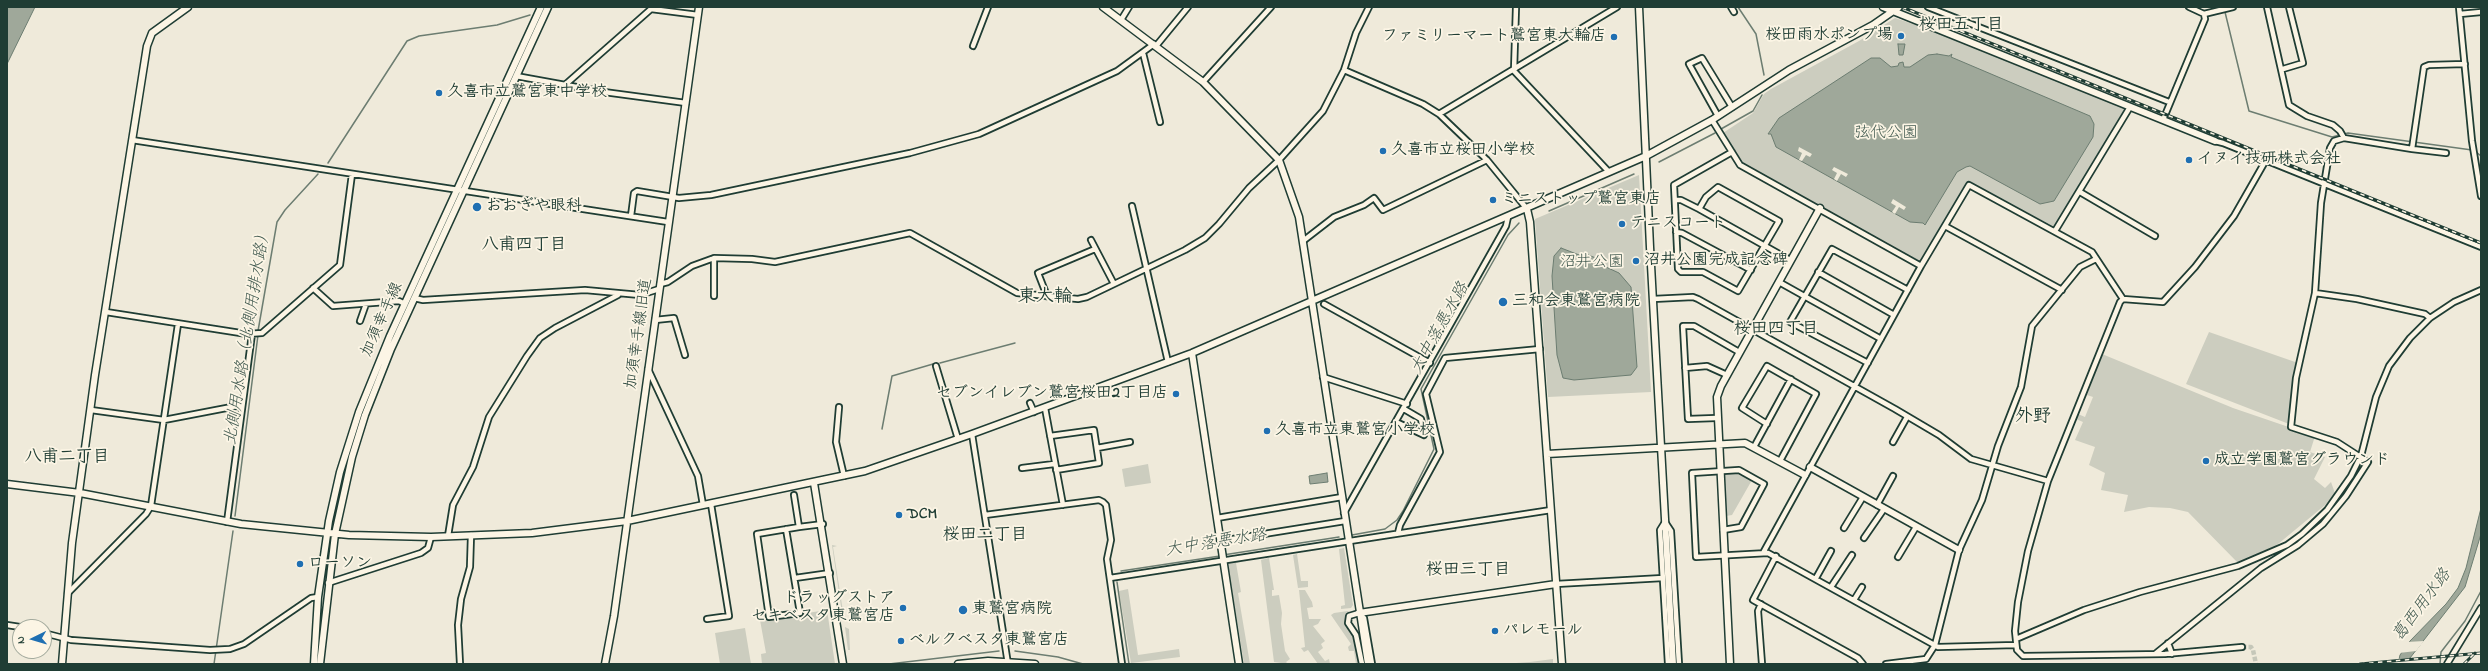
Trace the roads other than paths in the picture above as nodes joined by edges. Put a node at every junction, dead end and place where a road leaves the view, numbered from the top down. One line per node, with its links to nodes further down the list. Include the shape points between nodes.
1 (188, 7): 49 (street, via 152,33 149,39)
2 (541, 7): 61 (street, 加須幸手線)
3 (548, 7): 36 (street, 加須幸手線)
4 (699, 7): 27 (street, 加須幸手線旧道)
5 (988, 7): 30 (street)
6 (1103, 7): 28 (street)
7 (1129, 7): 28 (street)
8 (1188, 7): 29 (street)
9 (1270, 7): 37 (street)
10 (1369, 7): 33 (street, via 1356,32)
11 (1516, 7): 34 (street)
12 (1617, 7): 34 (street)
13 (1639, 7): 54 (street)
14 (1883, 7): 23 (street)
15 (1899, 7): 23 (street)
16 (1928, 7): 39 (street)
17 (2189, 7): 25 (street)
18 (2233, 7): 22 (street)
19 (2267, 7): 35 (street)
20 (2289, 7): 35 (street, via 2303,63)
21 (2459, 7): 26 (street)
22 (2224, 8): 25 (street)
23 (1893, 11): 41 (street, via 1873,25 1789,70); 42 (street)
24 (2481, 12): 26 (street)
25 (2204, 14): 39 (street, via 2205,19)
26 (2460, 14): 32 (street)
27 (698, 15): 38 (street, via 651,9); 40 (street, 加須幸手線旧道)
28 (1121, 20): 29 (street)
29 (1155, 45): 31 (street); 37 (street)
30 (973, 46)
31 (1143, 53): 47 (street); 64 (street, via 1111,74 971,136 910,153 711,195 679,198)
32 (2465, 64): 51 (street, via 2429,64 2424,67); 65 (street, via 2472,141)
33 (1344, 70): 43 (street, via 1423,104); 55 (street, via 1323,112)
34 (1514, 70): 43 (street); 58 (street)
35 (2283, 70): 48 (street, via 2291,107 2333,125)
36 (516, 76): 38 (street); 62 (street, 加須幸手線)
37 (1203, 82): 55 (street)
38 (566, 84): 40 (street)
39 (2170, 102): 46 (street)
40 (686, 103): 64 (street, 加須幸手線旧道)
41 (1732, 107): 44 (street); 44 (street, via 1702,58 1689,64)
42 (2130, 107): 46 (street); 63 (street)
43 (1439, 114): 56 (street)
44 (1718, 116): 45 (street)
45 (1712, 120): 52 (street); 54 (street)
46 (2163, 120): 50 (street)
47 (1160, 122)
48 (2344, 138): 51 (street); 60 (street, via 2331,144)
49 (132, 140): 59 (street); 109 (street)
50 (2215, 141): 57 (street)
51 (2412, 149): 53 (street)
52 (1732, 152): 66 (street, via 1675,183); 68 (street, via 1740,165)
53 (2446, 152)
54 (1646, 156): 58 (street); 103 (street)
55 (1279, 160): 79 (street, via 1299,216); 87 (street, via 1249,188 1205,238)
56 (1486, 160): 69 (street); 79 (street, via 1383,210 1374,198 1364,205 1334,217)
57 (2266, 160): 60 (street); 104 (street, via 2234,216 2195,267 2163,302)
58 (1609, 172): 69 (street)
59 (352, 174): 61 (street); 93 (street, via 340,265)
60 (2324, 184): 81 (street); 97 (street)
61 (456, 190): 62 (street); 107 (street, 加須幸手線)
62 (465, 191): 71 (street); 102 (street, 加須幸手線)
63 (2080, 192): 75 (street); 77 (street)
64 (672, 196): 71 (street, via 636,191); 73 (street, 加須幸手線旧道)
65 (2481, 196)
66 (1675, 200): 70 (street, via 1681,200); 76 (street)
67 (1132, 206): 87 (street)
68 (1820, 208): 85 (street); 86 (street)
69 (1527, 209): 72 (street); 118 (street)
70 (1699, 209): 80 (street); 80 (street, via 1706,197 1718,187 1738,198 1779,221)
71 (631, 216): 73 (street)
72 (1508, 217): 105 (street); 123 (street, via 1506,226)
73 (668, 222): 92 (street, 加須幸手線旧道)
74 (1946, 226): 75 (street, via 1969,185); 86 (street); 95 (street)
75 (2055, 231): 84 (street, via 2092,252)
76 (1676, 232): 88 (street, via 1682,232); 88 (street, via 1679,271 1704,272 1738,291)
77 (2155, 236)
78 (1091, 240): 82 (street)
79 (1302, 241): 105 (street)
80 (1765, 246): 85 (street); 88 (street)
81 (2481, 247)
82 (1095, 249): 91 (street); 100 (street, via 1038,273)
83 (714, 258): 92 (street, via 692,266); 99 (street); 100 (street, via 775,262 910,233 1012,291)
84 (2096, 259): 95 (street, via 2082,266); 104 (street)
85 (1790, 260): 90 (street)
86 (1921, 266): 94 (street)
87 (1146, 268): 91 (street); 122 (street)
88 (1751, 270)
89 (1818, 272): 94 (street, via 1832,249); 101 (street); 110 (street)
90 (1779, 282): 101 (street); 115 (street)
91 (1114, 284): 100 (street, via 1083,298)
92 (660, 287): 98 (street, via 640,295); 112 (street, 加須幸手線旧道)
93 (313, 288): 106 (street, via 333,306); 116 (street)
94 (1908, 290): 110 (street)
95 (2062, 290): 158 (street, via 2032,326 2022,380)
96 (2481, 290): 111 (street, via 2454,302)
97 (2315, 293): 111 (street, via 2357,299 2425,314); 155 (street, via 2296,378 2291,427 2330,440)
98 (618, 295): 102 (street, via 585,290 423,300); 197 (street, via 555,328 540,338 526,356 489,417 472,467 453,505)
99 (714, 296)
100 (1047, 296)
101 (1805, 296): 117 (street); 124 (street, via 1790,322)
102 (414, 298): 195 (street, 加須幸手線, via 382,368 365,415 352,457)
103 (1653, 299): 115 (street, via 1693,297); 153 (street)
104 (2123, 299): 167 (street)
105 (1312, 301): 120 (street); 129 (street)
106 (366, 304): 107 (street, via 399,301); 113 (street)
107 (405, 304): 193 (street, 加須幸手線, via 368,388 345,455)
108 (1324, 304): 123 (street)
109 (106, 312): 114 (street); 138 (street)
110 (1894, 315): 117 (street)
111 (2430, 318): 155 (street, via 2410,338 2389,366 2376,397)
112 (655, 320): 121 (street, via 674,318); 127 (street, 加須幸手線旧道)
113 (360, 321)
114 (178, 324): 116 (street); 142 (street)
115 (1752, 329): 119 (street); 131 (street)
116 (256, 334): 134 (street)
117 (1881, 338): 124 (street)
118 (1540, 349): 154 (street); 194 (street, via 1445,358 1426,394 1440,452)
119 (1739, 352): 126 (street, via 1694,326 1685,325); 128 (street)
120 (1192, 353): 122 (street); 182 (street)
121 (685, 355)
122 (1168, 362): 136 (street)
123 (1430, 363): 133 (street)
124 (1868, 363): 131 (street)
125 (936, 366): 147 (street)
126 (1685, 368): 128 (street, via 1707,366); 141 (street, via 1688,419)
127 (648, 369): 174 (street, via 698,476); 183 (street, 加須幸手線旧道)
128 (1727, 375): 141 (street, via 1716,397)
129 (1323, 377): 133 (street); 171 (street)
130 (1791, 380): 144 (street); 144 (street, via 1770,368 1765,368 1742,408); 156 (street, via 1816,394)
131 (1855, 387): 140 (street); 159 (street)
132 (1030, 403): 139 (street)
133 (1407, 404): 137 (street)
134 (242, 406): 142 (street); 185 (street)
135 (839, 406): 164 (street, via 836,442)
136 (1044, 408): 139 (street); 146 (street)
137 (1404, 409): 143 (street); 143 (street, via 1421,419 1424,435)
138 (91, 410): 142 (street); 169 (street)
139 (1034, 412): 145 (street)
140 (1908, 417): 149 (street); 158 (street, via 1939,435 1966,456)
141 (1716, 418): 150 (street)
142 (164, 420): 176 (street)
143 (1396, 422): 180 (street)
144 (1767, 424): 151 (street)
145 (972, 434): 147 (street); 181 (street)
146 (1050, 436): 152 (street, via 1094,430); 157 (street)
147 (958, 439): 164 (street, via 898,461)
148 (1130, 442): 152 (street)
149 (1893, 442)
150 (1718, 444): 151 (street, via 1745,443); 153 (street); 162 (street)
151 (1754, 447): 156 (street)
152 (1097, 448): 161 (street, via 1099,463)
153 (1661, 448): 154 (street); 186 (street)
154 (1547, 454): 179 (street)
155 (2361, 456): 228 (street, via 2341,492 2327,510 2287,545 2238,566 2084,610); 229 (street, via 2368,462 2346,496 2323,524 2298,545 2261,568)
156 (1780, 461): 163 (street)
157 (1054, 464): 160 (street); 161 (street)
158 (1992, 465): 167 (street); 202 (street, via 1982,500)
159 (1810, 467): 163 (street); 172 (street)
160 (1022, 468)
161 (1056, 470): 177 (street)
162 (1720, 471): 192 (street); 192 (street, via 1742,471 1765,486 1741,527); 206 (street, via 1691,475 1696,557)
163 (1805, 475): 204 (street)
164 (844, 476): 166 (street)
165 (1893, 476): 175 (street)
166 (814, 482): 173 (street); 187 (street)
167 (2048, 482): 228 (street, via 2028,551 2018,602)
168 (7, 484): 169 (street)
169 (80, 493): 176 (street); 219 (street, via 72,543)
170 (794, 495): 188 (street)
171 (1342, 497): 180 (street); 182 (street)
172 (1863, 497): 175 (street); 190 (street)
173 (711, 504): 174 (street); 225 (street, via 729,616)
174 (703, 505): 183 (street)
175 (1877, 505): 178 (street)
176 (151, 506): 185 (street); 219 (street)
177 (1063, 506): 181 (street); 212 (street, via 1099,500 1106,505 1111,540 1107,559)
178 (1884, 509): 189 (street); 199 (street)
179 (1551, 510): 194 (street); 216 (street)
180 (1344, 513): 184 (street)
181 (985, 514): 235 (street)
182 (1217, 518): 200 (street)
183 (627, 521): 196 (street, via 532,533); 240 (street, 加須幸手線旧道)
184 (1345, 521): 200 (street); 201 (street)
185 (228, 522): 193 (street)
186 (1665, 522): 213 (street, via 1660,530); 251 (street); 252 (street, via 1671,531)
187 (823, 524): 188 (street); 210 (street)
188 (799, 527): 191 (street)
189 (1916, 527): 202 (street); 208 (street)
190 (1844, 528)
191 (786, 529): 211 (street); 211 (street, via 757,534 769,617 800,613)
192 (1723, 530): 206 (street)
193 (327, 533): 195 (street); 220 (street, 加須幸手線)
194 (1398, 533): 201 (street)
195 (335, 534): 198 (street); 215 (street, 加須幸手線)
196 (471, 535): 197 (street); 239 (street, via 470,567 461,598 458,625)
197 (448, 536): 198 (street)
198 (431, 537): 215 (street, via 428,548 421,553)
199 (1864, 538)
200 (1220, 541): 209 (street)
201 (1348, 541): 209 (street); 224 (street)
202 (1959, 550): 230 (street)
203 (1831, 551): 214 (street)
204 (1762, 553): 206 (street); 207 (street)
205 (1852, 555): 217 (street)
206 (1724, 556): 253 (street)
207 (1776, 556): 214 (street); 222 (street, via 1753,600)
208 (1898, 557)
209 (1223, 559): 212 (street); 245 (street)
210 (830, 573): 211 (street); 241 (street)
211 (794, 578)
212 (1110, 578): 244 (street)
213 (1663, 578): 216 (street); 250 (street)
214 (1816, 578): 217 (street)
215 (328, 583): 238 (street, 加須幸手線)
216 (1556, 584): 224 (street); 249 (street)
217 (1831, 587): 221 (street)
218 (1862, 587): 221 (street)
219 (68, 594): 227 (street)
220 (318, 596): 227 (street, via 311,598 244,644 216,650); 237 (street, 加須幸手線)
221 (1854, 600): 230 (street)
222 (1761, 604): 254 (street, via 1758,611); 255 (street, via 1858,658)
223 (2481, 608): 257 (street)
224 (1359, 613): 246 (street, via 1350,616 1348,623 1356,634); 247 (street); 248 (street, via 1364,618)
225 (707, 619)
226 (52, 635): 227 (street)
227 (63, 638): 236 (street)
228 (2016, 639): 231 (street)
229 (2168, 643): 233 (street); 234 (street)
230 (1935, 645): 231 (street, via 1941,648); 256 (street, via 1926,658)
231 (2016, 645): 233 (street, via 2019,654 2023,656)
232 (2242, 646): 234 (street)
233 (2155, 654): 234 (street)
234 (2172, 654)
235 (1008, 663): 242 (street); 243 (street)
236 (62, 664)
237 (314, 664)
238 (320, 664)
239 (460, 664)
240 (605, 664)
241 (843, 664)
242 (958, 664)
243 (1035, 664)
244 (1122, 664)
245 (1239, 664)
246 (1362, 664)
247 (1368, 664)
248 (1372, 664)
249 (1562, 664)
250 (1668, 664)
251 (1673, 664)
252 (1679, 664)
253 (1730, 664)
254 (1762, 664)
255 (1863, 664)
256 (1886, 664)
257 (2447, 664)

